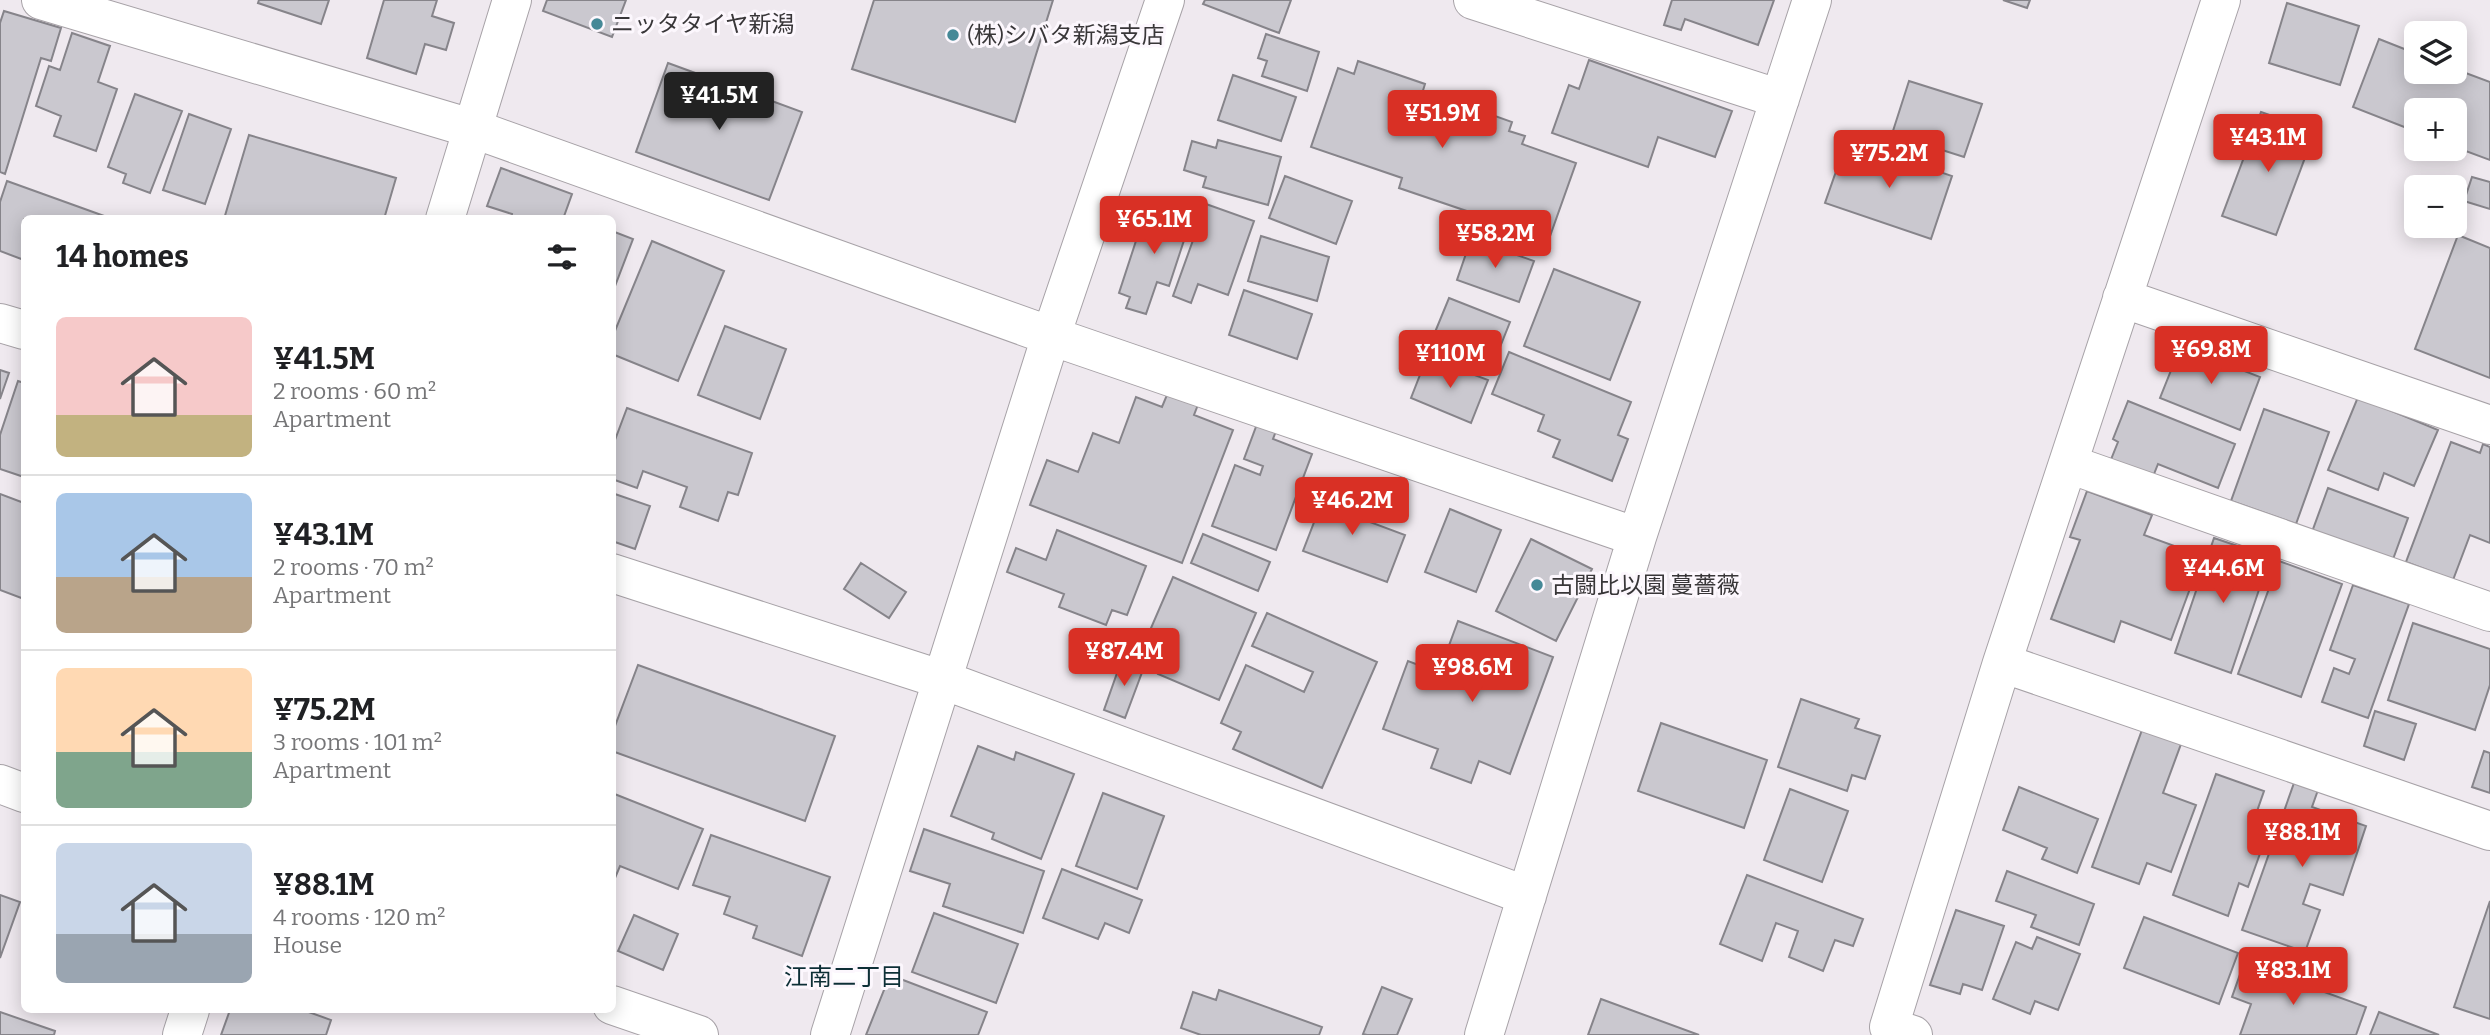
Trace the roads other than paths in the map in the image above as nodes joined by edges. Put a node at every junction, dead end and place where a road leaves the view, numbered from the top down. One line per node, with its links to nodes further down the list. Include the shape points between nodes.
1 (41, 0): 8 (street)
2 (512, 0): 8 (street)
3 (1165, 0): 13 (street)
4 (1473, 0): 7 (street)
5 (1812, 0): 7 (street)
6 (2221, 0): 10 (street)
7 (1780, 99): 16 (street)
8 (474, 129): 9 (street); 13 (street)
9 (446, 215)
10 (2122, 298): 14 (street); 15 (street)
11 (0, 323): 12 (street)
12 (21, 329)
13 (1051, 336): 16 (street); 20 (street)
14 (2490, 425)
15 (2069, 464): 18 (street); 19 (street)
16 (1637, 537): 24 (street)
17 (616, 574): 20 (street)
18 (2490, 612)
19 (2002, 663): 23 (street); 31 (street, via 1889,1027)
20 (943, 680): 24 (street); 29 (street)
21 (0, 784): 22 (street)
22 (21, 792)
23 (2490, 831)
24 (1527, 896): 30 (street)
25 (616, 1006): 28 (street)
26 (189, 1013): 27 (street)
27 (182, 1035)
28 (699, 1035)
29 (830, 1035)
30 (1485, 1035)
31 (1913, 1035)

